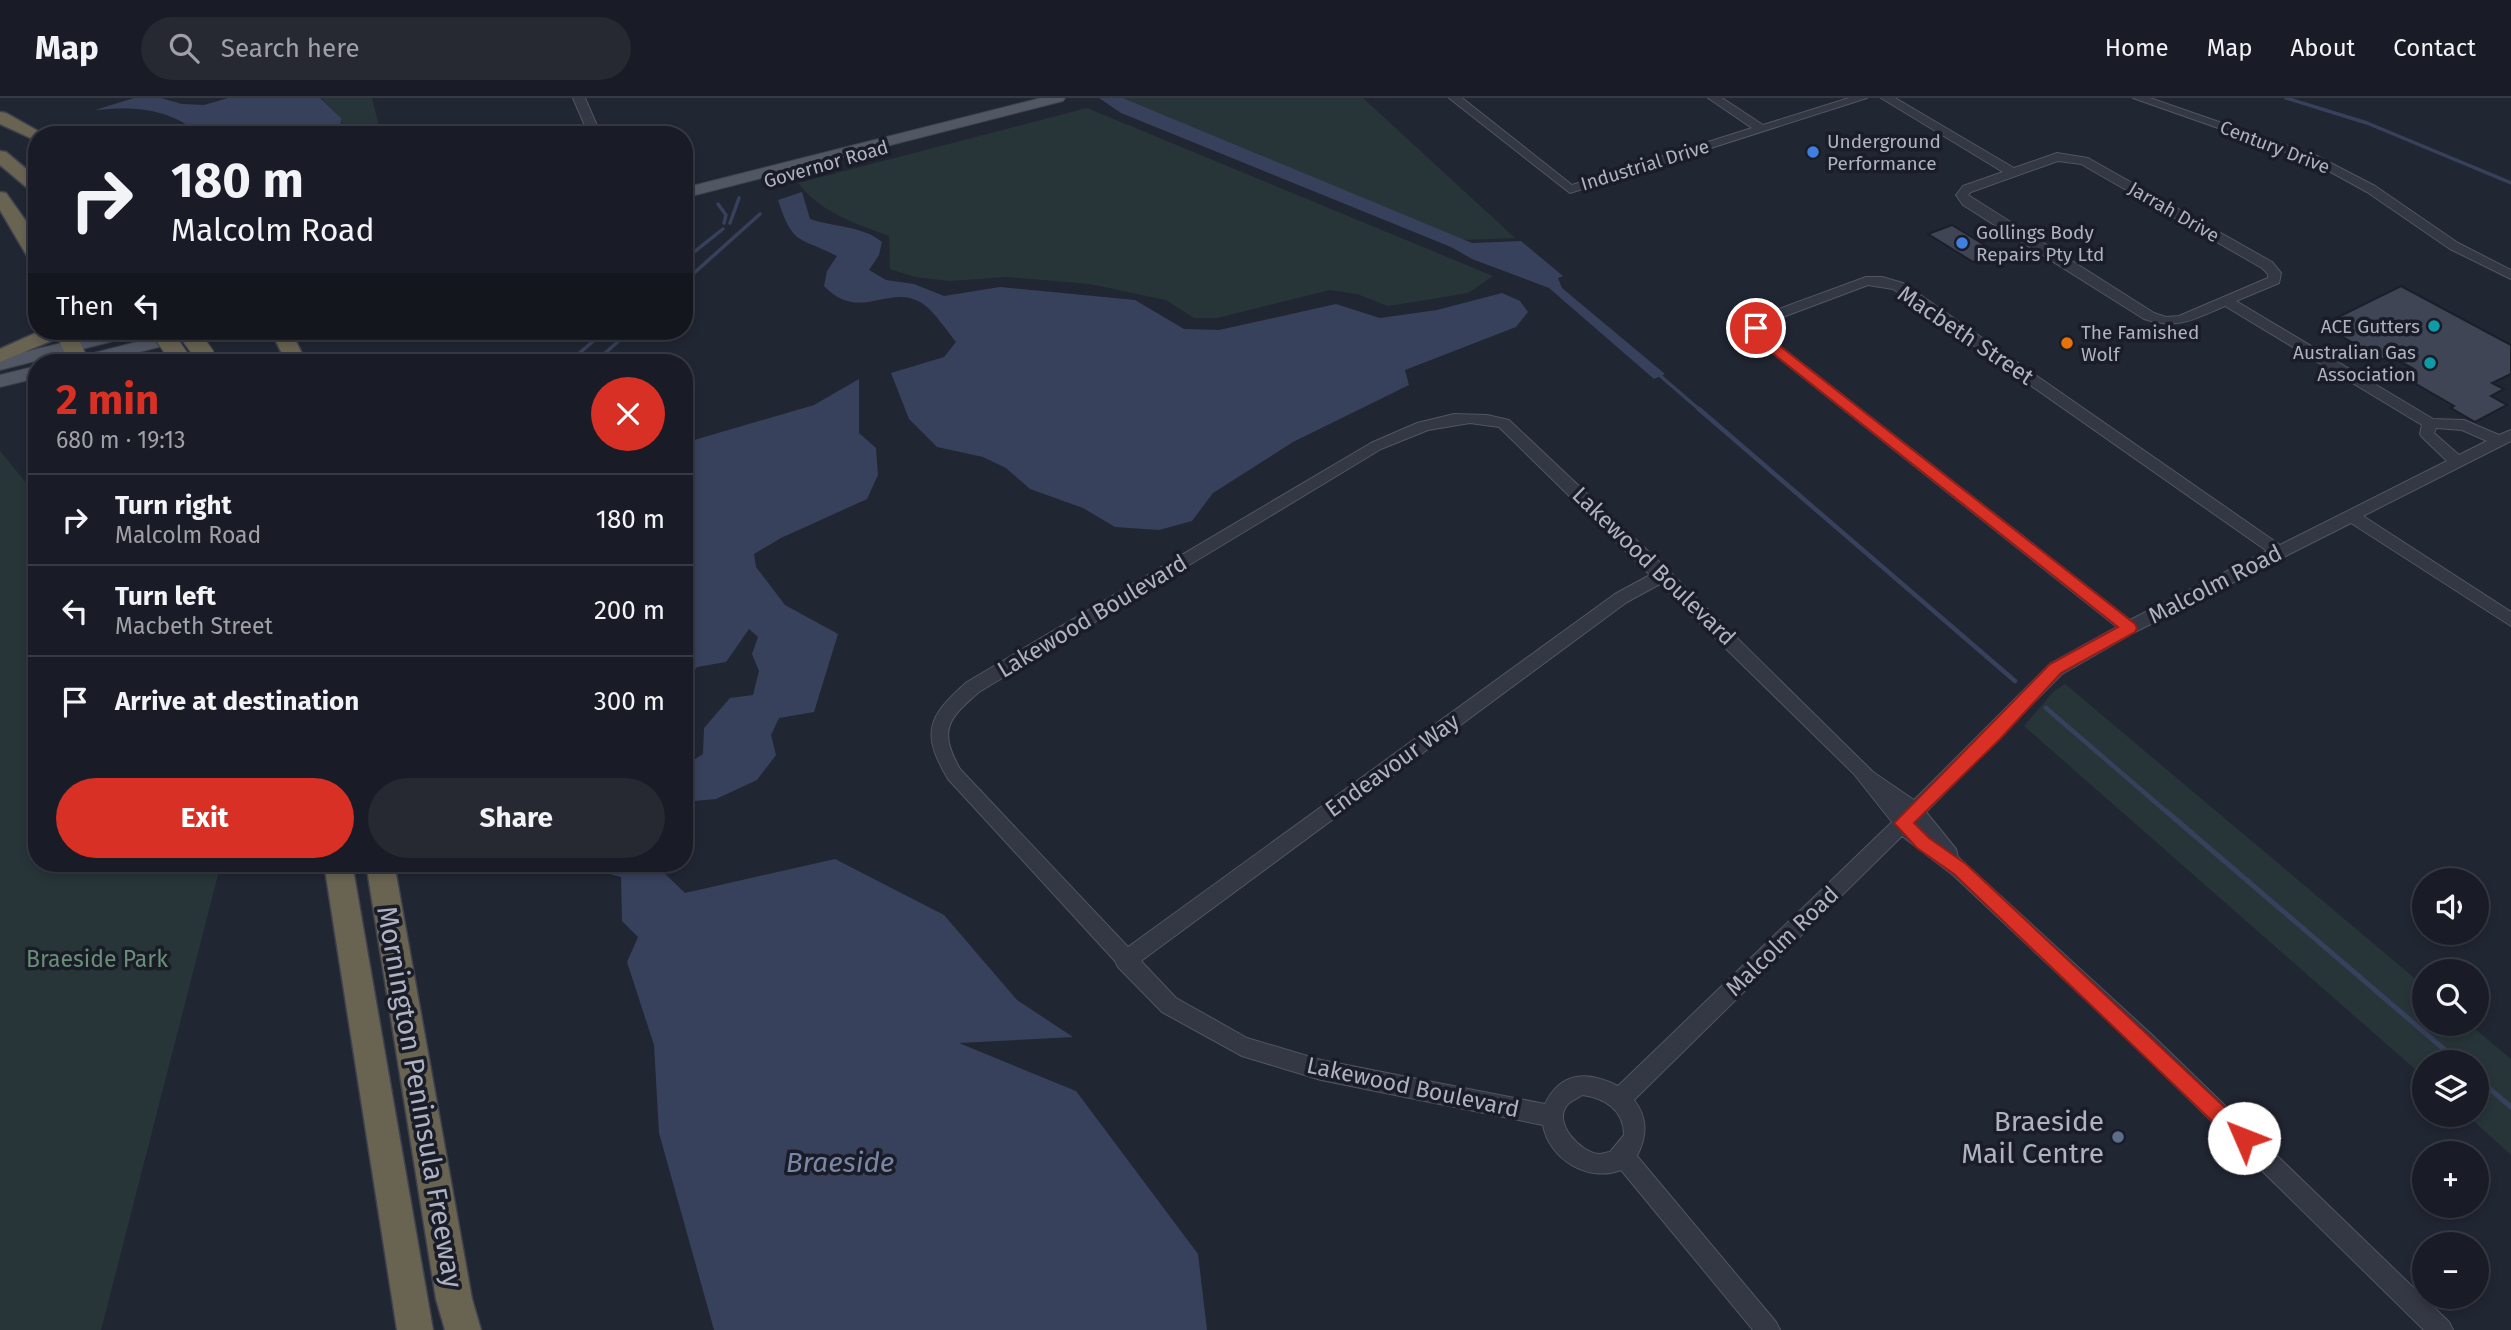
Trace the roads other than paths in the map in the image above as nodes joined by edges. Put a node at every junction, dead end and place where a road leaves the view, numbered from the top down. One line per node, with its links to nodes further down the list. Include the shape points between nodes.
1 (579, 98): 10 (street)
2 (1058, 98): 9 (main road, Governor Road)
3 (1455, 98): 11 (street, Industrial Drive, via 1570,189)
4 (1714, 98): 11 (street)
5 (1861, 98): 11 (street, Industrial Drive)
6 (1887, 98): 16 (street)
7 (2139, 98): 22 (street, Century Drive, via 2313,158 2371,189 2454,246)
8 (0, 117): 12 (highway)
9 (966, 121): 18 (main road, Governor Road); 20 (main road, Governor Road, via 817,168)
10 (591, 126)
11 (1761, 129)
12 (28, 131)
13 (0, 136): 15 (highway)
14 (0, 156): 17 (highway)
15 (28, 157)
16 (2012, 173): 23 (street, Jarrah Drive, via 2057,157 2084,161 2275,273 2274,280); 23 (street, Jarrah Drive, via 1962,195 1966,202 2149,316 2181,320)
17 (28, 179)
18 (693, 191)
19 (0, 197): 21 (highway)
20 (693, 200)
21 (28, 239)
22 (2511, 275)
23 (2227, 301): 34 (street)
24 (38, 340): 29 (highway)
25 (104, 340): 27 (main road)
26 (140, 340): 27 (main road)
27 (74, 350): 28 (main road)
28 (53, 354)
29 (0, 356)
30 (28, 359): 31 (main road)
31 (0, 364)
32 (28, 374): 33 (main road)
33 (0, 381)
34 (2430, 422): 35 (street); 36 (street, via 2427,434)
35 (2508, 437): 36 (street, Malcolm Road)
36 (2458, 462): 37 (street, Malcolm Road)
37 (2351, 516): 38 (street, Malcolm Road); 40 (street)
38 (2279, 552): 41 (street, Malcolm Road); 41 (street, Macbeth Street, via 1898,286 1867,281 1762,320 1756,328 1760,337)
39 (1663, 575): 42 (street, Lakewood Boulevard); 45 (street, Endeavour Way, via 1621,598); 45 (street, Lakewood Boulevard, via 1504,423 1482,416 1458,418 1376,446 973,687 951,706 939,727 939,750 954,774)
40 (2511, 620)
41 (2129, 628): 42 (street, Malcolm Road, via 2067,661 2046,678)
42 (1909, 817): 46 (street, Malcolm Road); 52 (street, Lakewood Boulevard, via 1923,843 1960,869 2144,1041)
43 (339, 872): 49 (highway, Mornington Peninsula Freeway)
44 (382, 872): 50 (highway, Mornington Peninsula Freeway)
45 (1125, 961): 47 (street, Lakewood Boulevard, via 1169,1005 1242,1046 1321,1070)
46 (1620, 1099): 47 (street, via 1604,1088 1580,1085 1560,1097); 48 (street, via 1632,1114 1634,1126 1634,1138)
47 (1552, 1116): 48 (street, via 1560,1142 1579,1159 1606,1163)
48 (1623, 1156): 51 (street)
49 (415, 1330)
50 (463, 1330)
51 (1768, 1330)
52 (2441, 1330)

